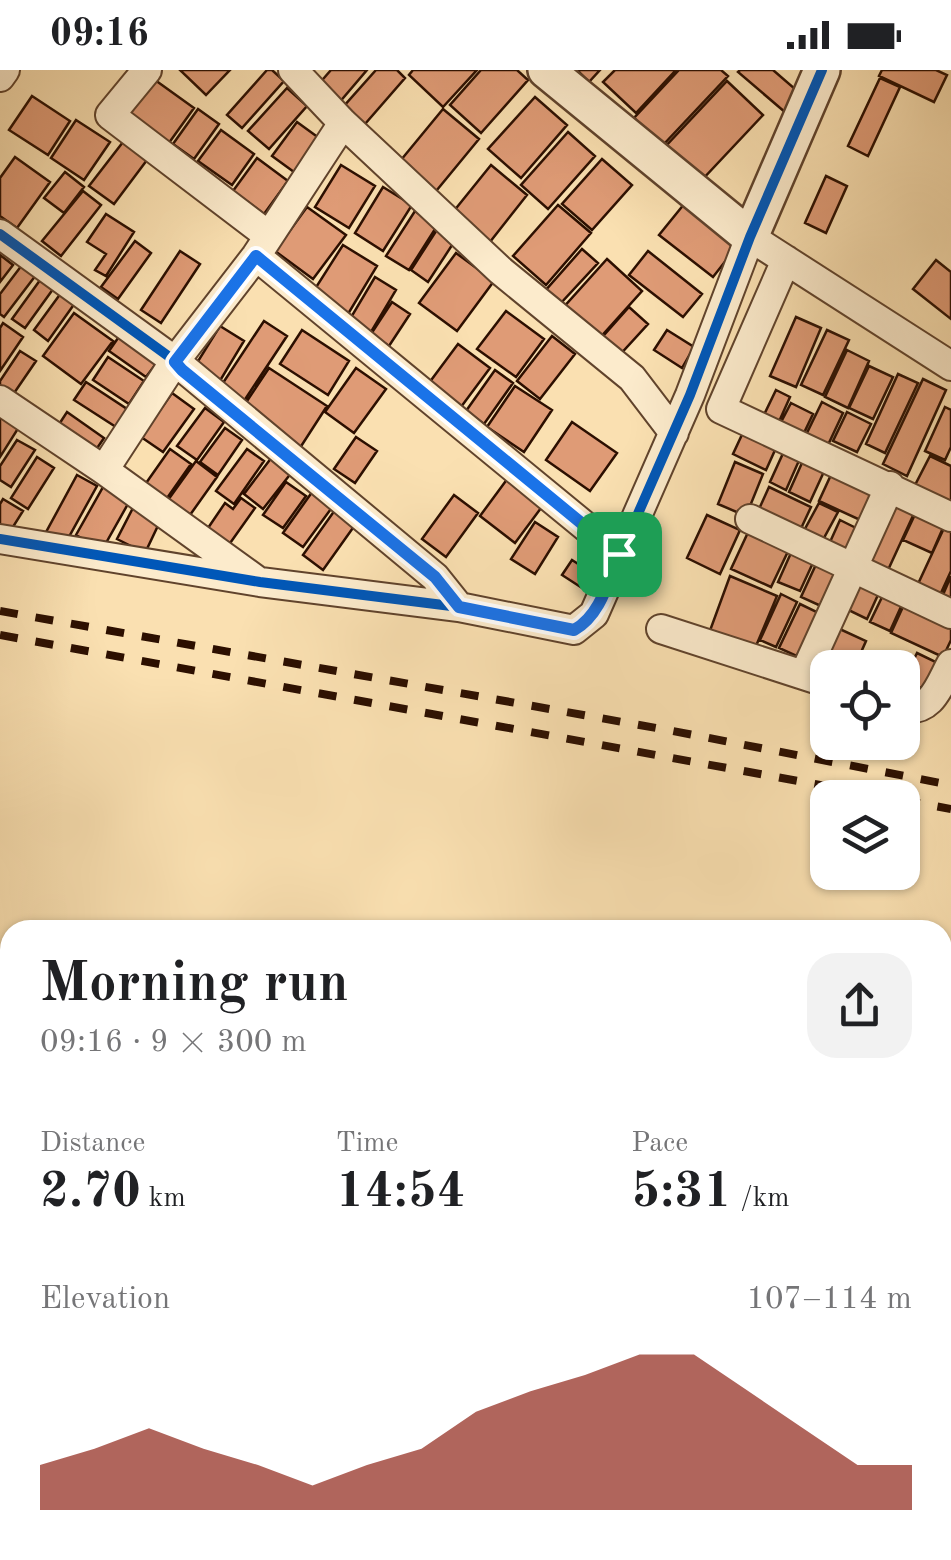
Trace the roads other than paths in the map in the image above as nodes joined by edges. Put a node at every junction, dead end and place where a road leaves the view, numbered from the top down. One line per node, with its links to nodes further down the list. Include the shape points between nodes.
1 (5, 70): 6 (street)
2 (147, 70): 10 (street, via 110,115)
3 (292, 70): 7 (street)
4 (546, 70): 9 (street)
5 (822, 70): 9 (street)
6 (0, 77)
7 (343, 123): 10 (street); 15 (street, via 500,271 632,378)
8 (0, 234): 12 (street)
9 (750, 237): 11 (street); 15 (street)
10 (262, 246): 12 (street); 21 (street)
11 (786, 260): 13 (street); 17 (street, via 721,409)
12 (175, 362): 16 (street); 24 (street, via 435,577)
13 (951, 366)
14 (0, 400): 16 (street)
15 (674, 432): 21 (street)
16 (104, 470): 23 (street)
17 (890, 486): 18 (street); 22 (street)
18 (951, 517)
19 (750, 519): 22 (street)
20 (0, 539): 23 (street)
21 (619, 554): 24 (street, via 594,614 574,630)
22 (853, 567): 25 (street); 27 (street)
23 (260, 582): 24 (street)
24 (459, 607)
25 (951, 614)
26 (661, 629): 29 (street)
27 (826, 650)
28 (951, 664): 30 (street)
29 (810, 677)
30 (920, 709)

